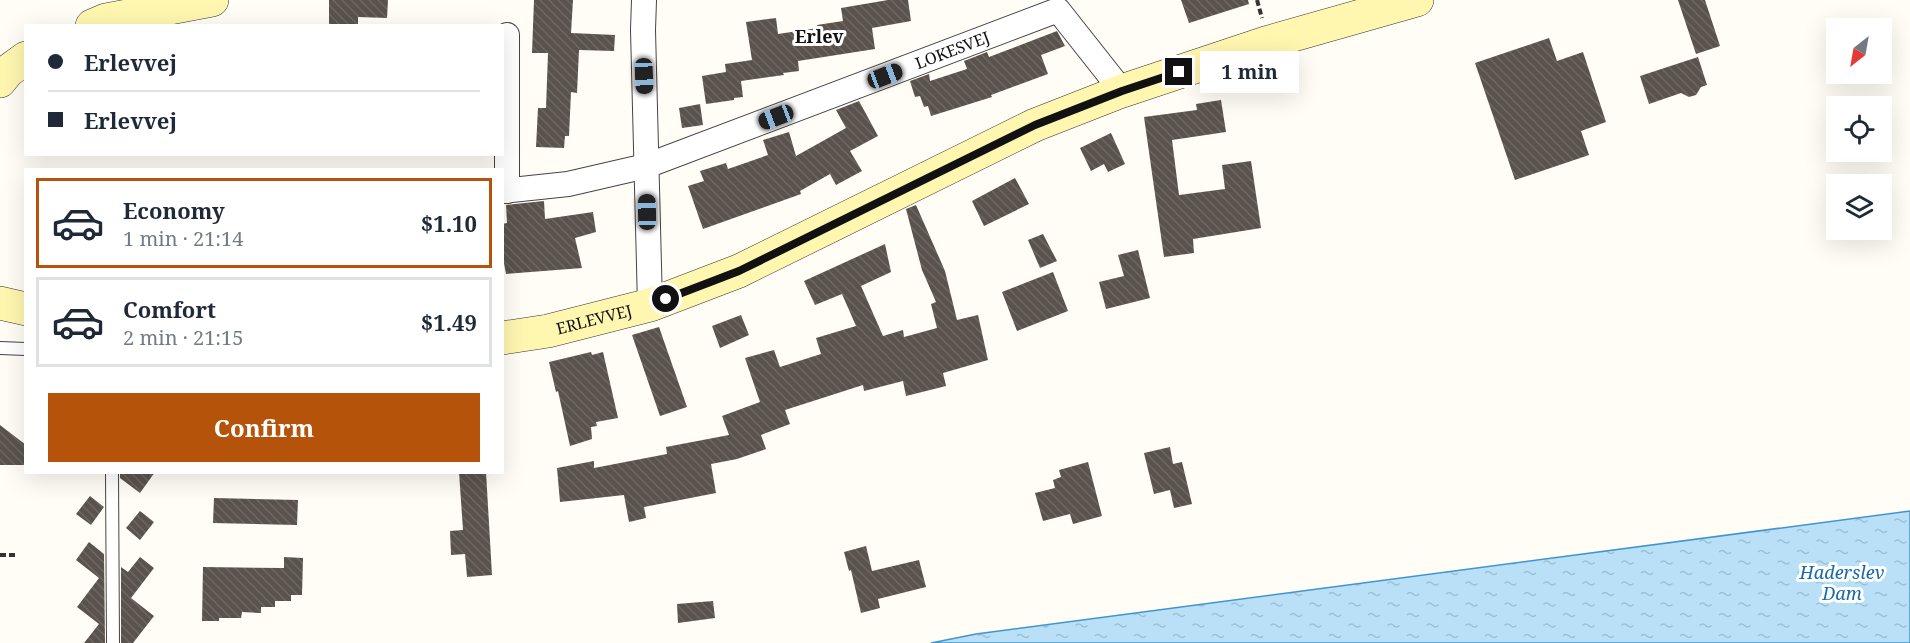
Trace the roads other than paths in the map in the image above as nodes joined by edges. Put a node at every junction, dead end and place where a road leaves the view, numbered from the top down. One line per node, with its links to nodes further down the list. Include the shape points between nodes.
1 (212, 0): 4 (street)
2 (644, 0): 9 (street)
3 (1417, 0): 8 (street, ERLEVVEJ, via 1269,42)
4 (101, 15)
5 (507, 34): 10 (street, LOKESVEJ)
6 (24, 59): 7 (street)
7 (0, 81)
8 (1122, 91): 9 (street, LOKESVEJ, via 1058,10); 12 (street, ERLEVVEJ, via 1035,125 739,271)
9 (646, 166): 10 (street, LOKESVEJ, via 568,184); 12 (street)
10 (505, 191)
11 (0, 303): 13 (street)
12 (650, 305): 14 (street, ERLEVVEJ, via 548,331)
13 (24, 309)
14 (504, 338)
15 (0, 348): 16 (lane)
16 (24, 349)
17 (112, 474): 18 (lane)
18 (112, 643)

